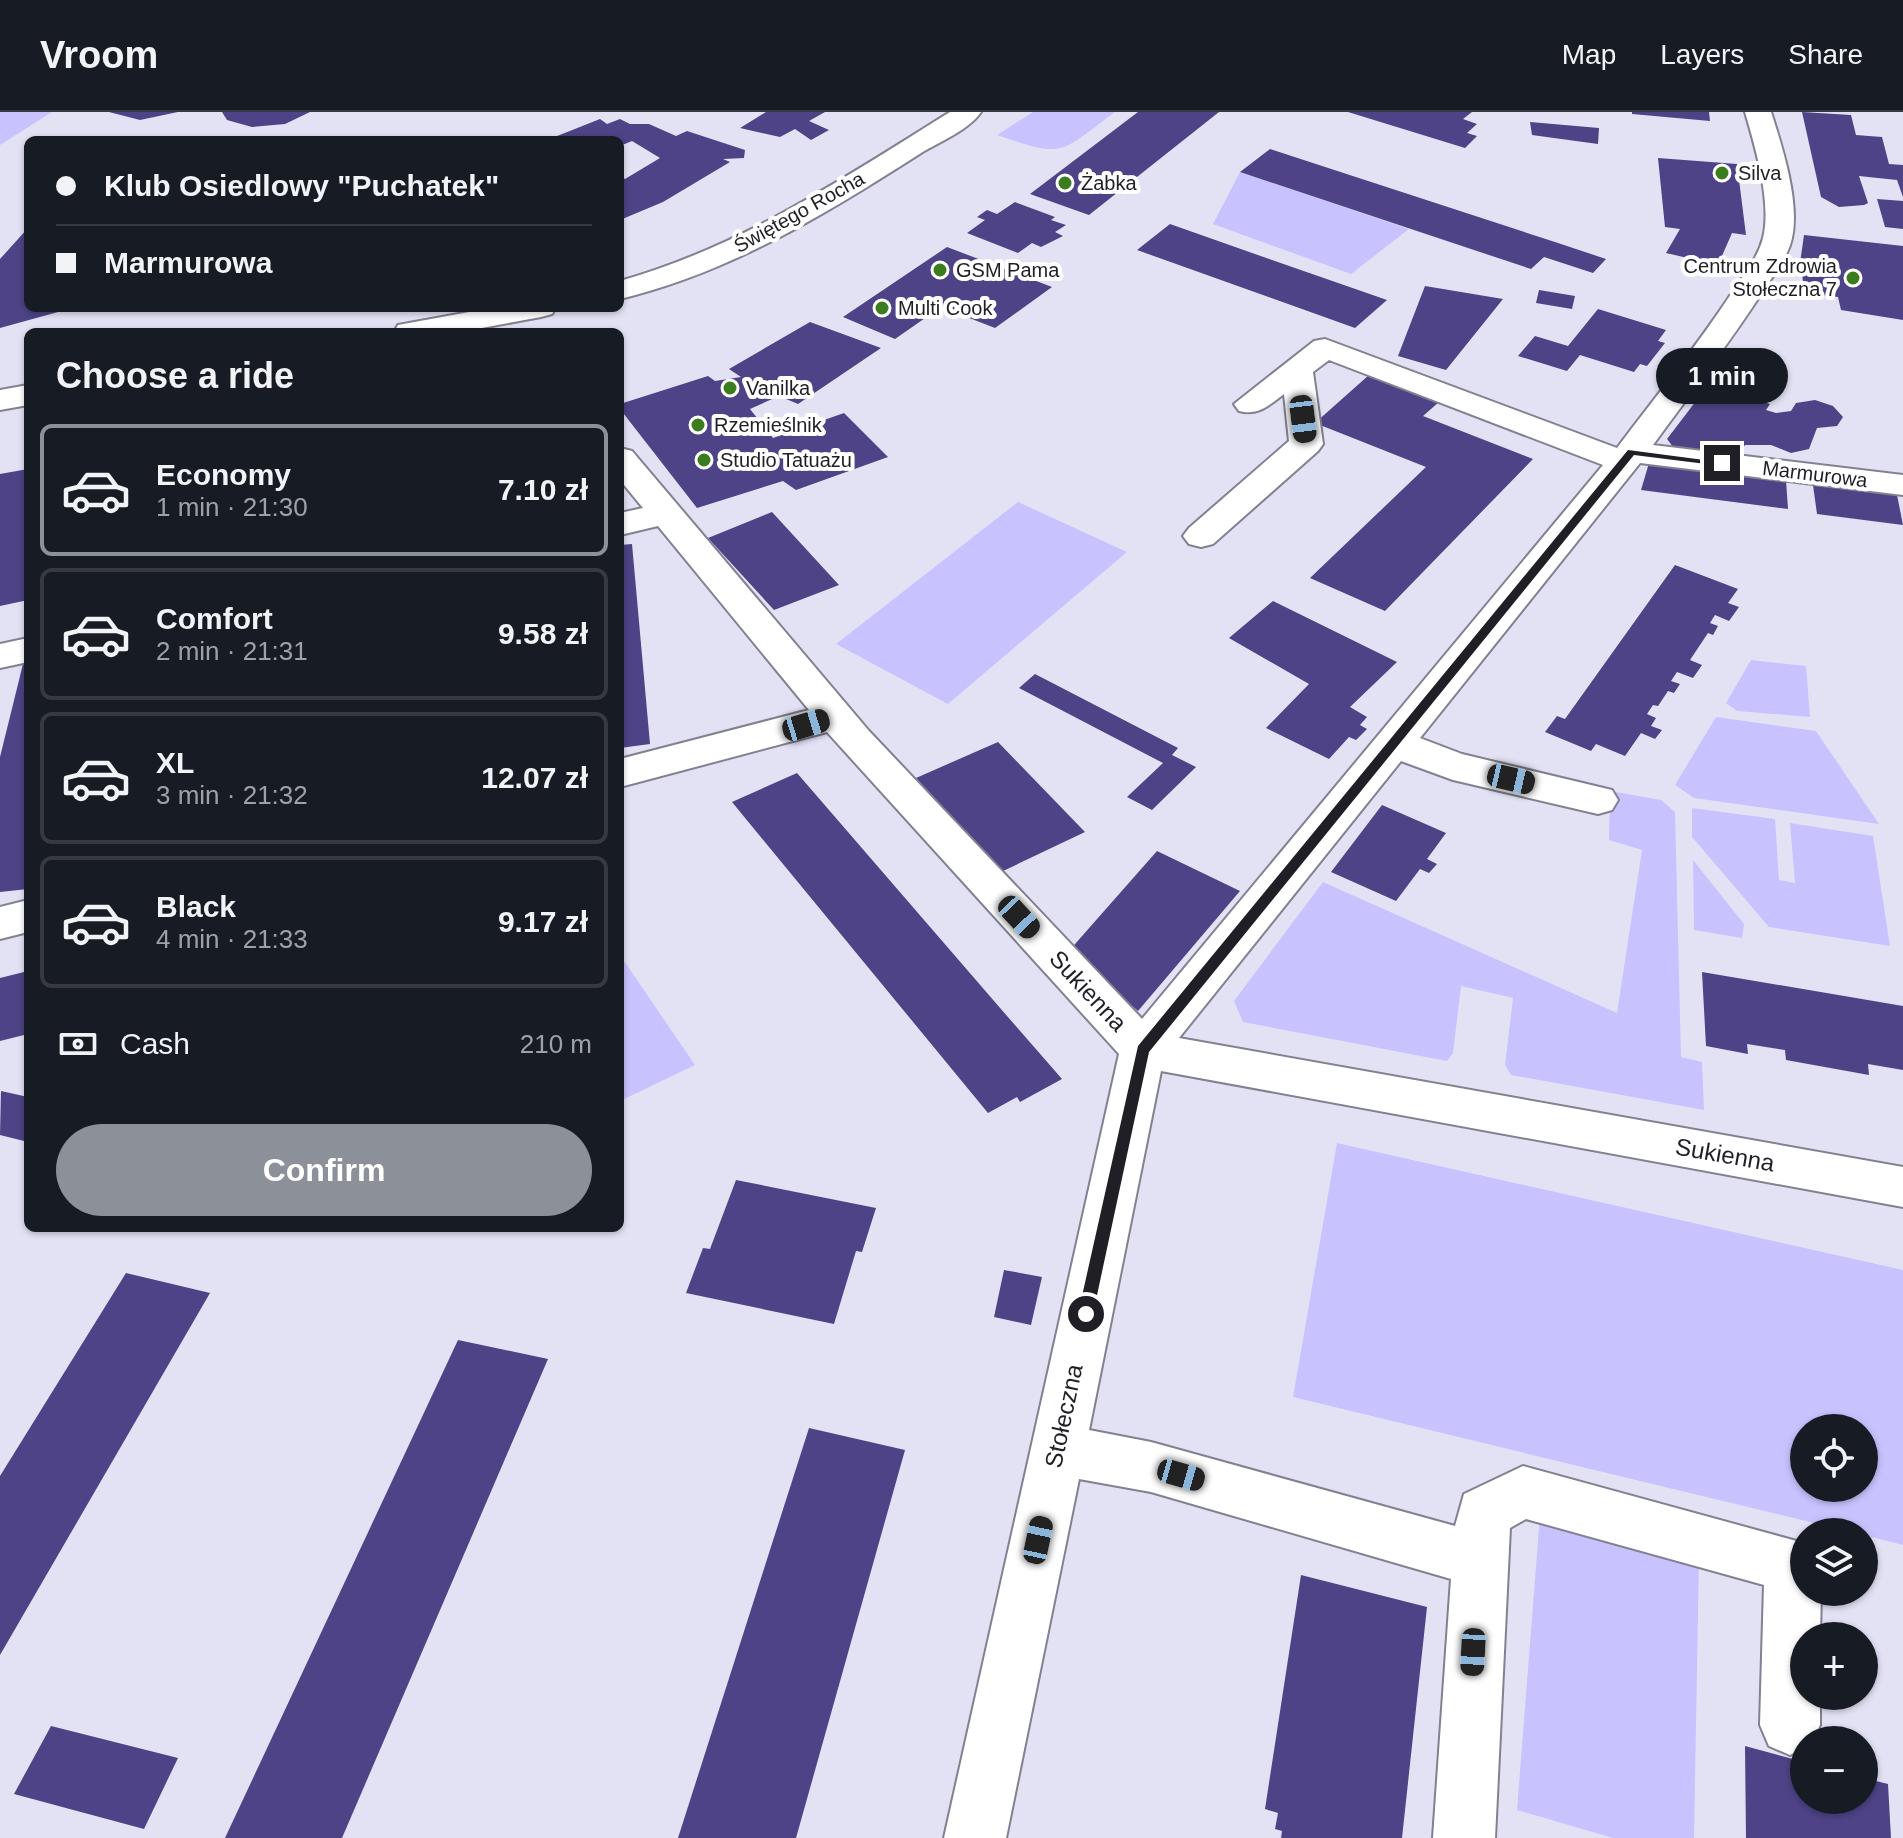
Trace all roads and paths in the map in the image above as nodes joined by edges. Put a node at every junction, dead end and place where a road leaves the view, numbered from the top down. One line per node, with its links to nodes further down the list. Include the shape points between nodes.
1 (968, 112): 3 (street, Świętego Rocha, via 830,197 725,253)
2 (1758, 112): 11 (street, Stołeczna, via 1779,216 1771,256)
3 (624, 289)
4 (532, 312): 5 (street)
5 (504, 325): 6 (street)
6 (463, 328)
7 (1297, 369): 10 (street); 11 (street, Marmurowa, via 1325,348 1552,439); 16 (street, via 1306,444)
8 (24, 396): 9 (street)
9 (0, 400)
10 (1250, 404)
11 (1628, 456): 13 (street, Marmurowa); 20 (street, Stołeczna)
12 (624, 463): 14 (street, Sukienna)
13 (1903, 485)
14 (668, 513): 15 (street); 19 (street, Sukienna)
15 (624, 523)
16 (1201, 536)
17 (24, 651): 18 (street)
18 (0, 656)
19 (835, 716): 21 (street); 25 (street, Sukienna)
20 (1396, 744): 22 (street, via 1453,766); 25 (street, Stołeczna)
21 (624, 772)
22 (1598, 800)
23 (24, 917): 24 (street)
24 (0, 923)
25 (1143, 1050): 26 (street, Sukienna); 27 (street, Stołeczna)
26 (1903, 1187)
27 (1057, 1450): 28 (street, via 1151,1467); 30 (street, Stołeczna)
28 (1478, 1560): 29 (street, via 1483,1513 1523,1492 1793,1566); 31 (street)
29 (1790, 1725)
30 (975, 1838)
31 (1464, 1838)

